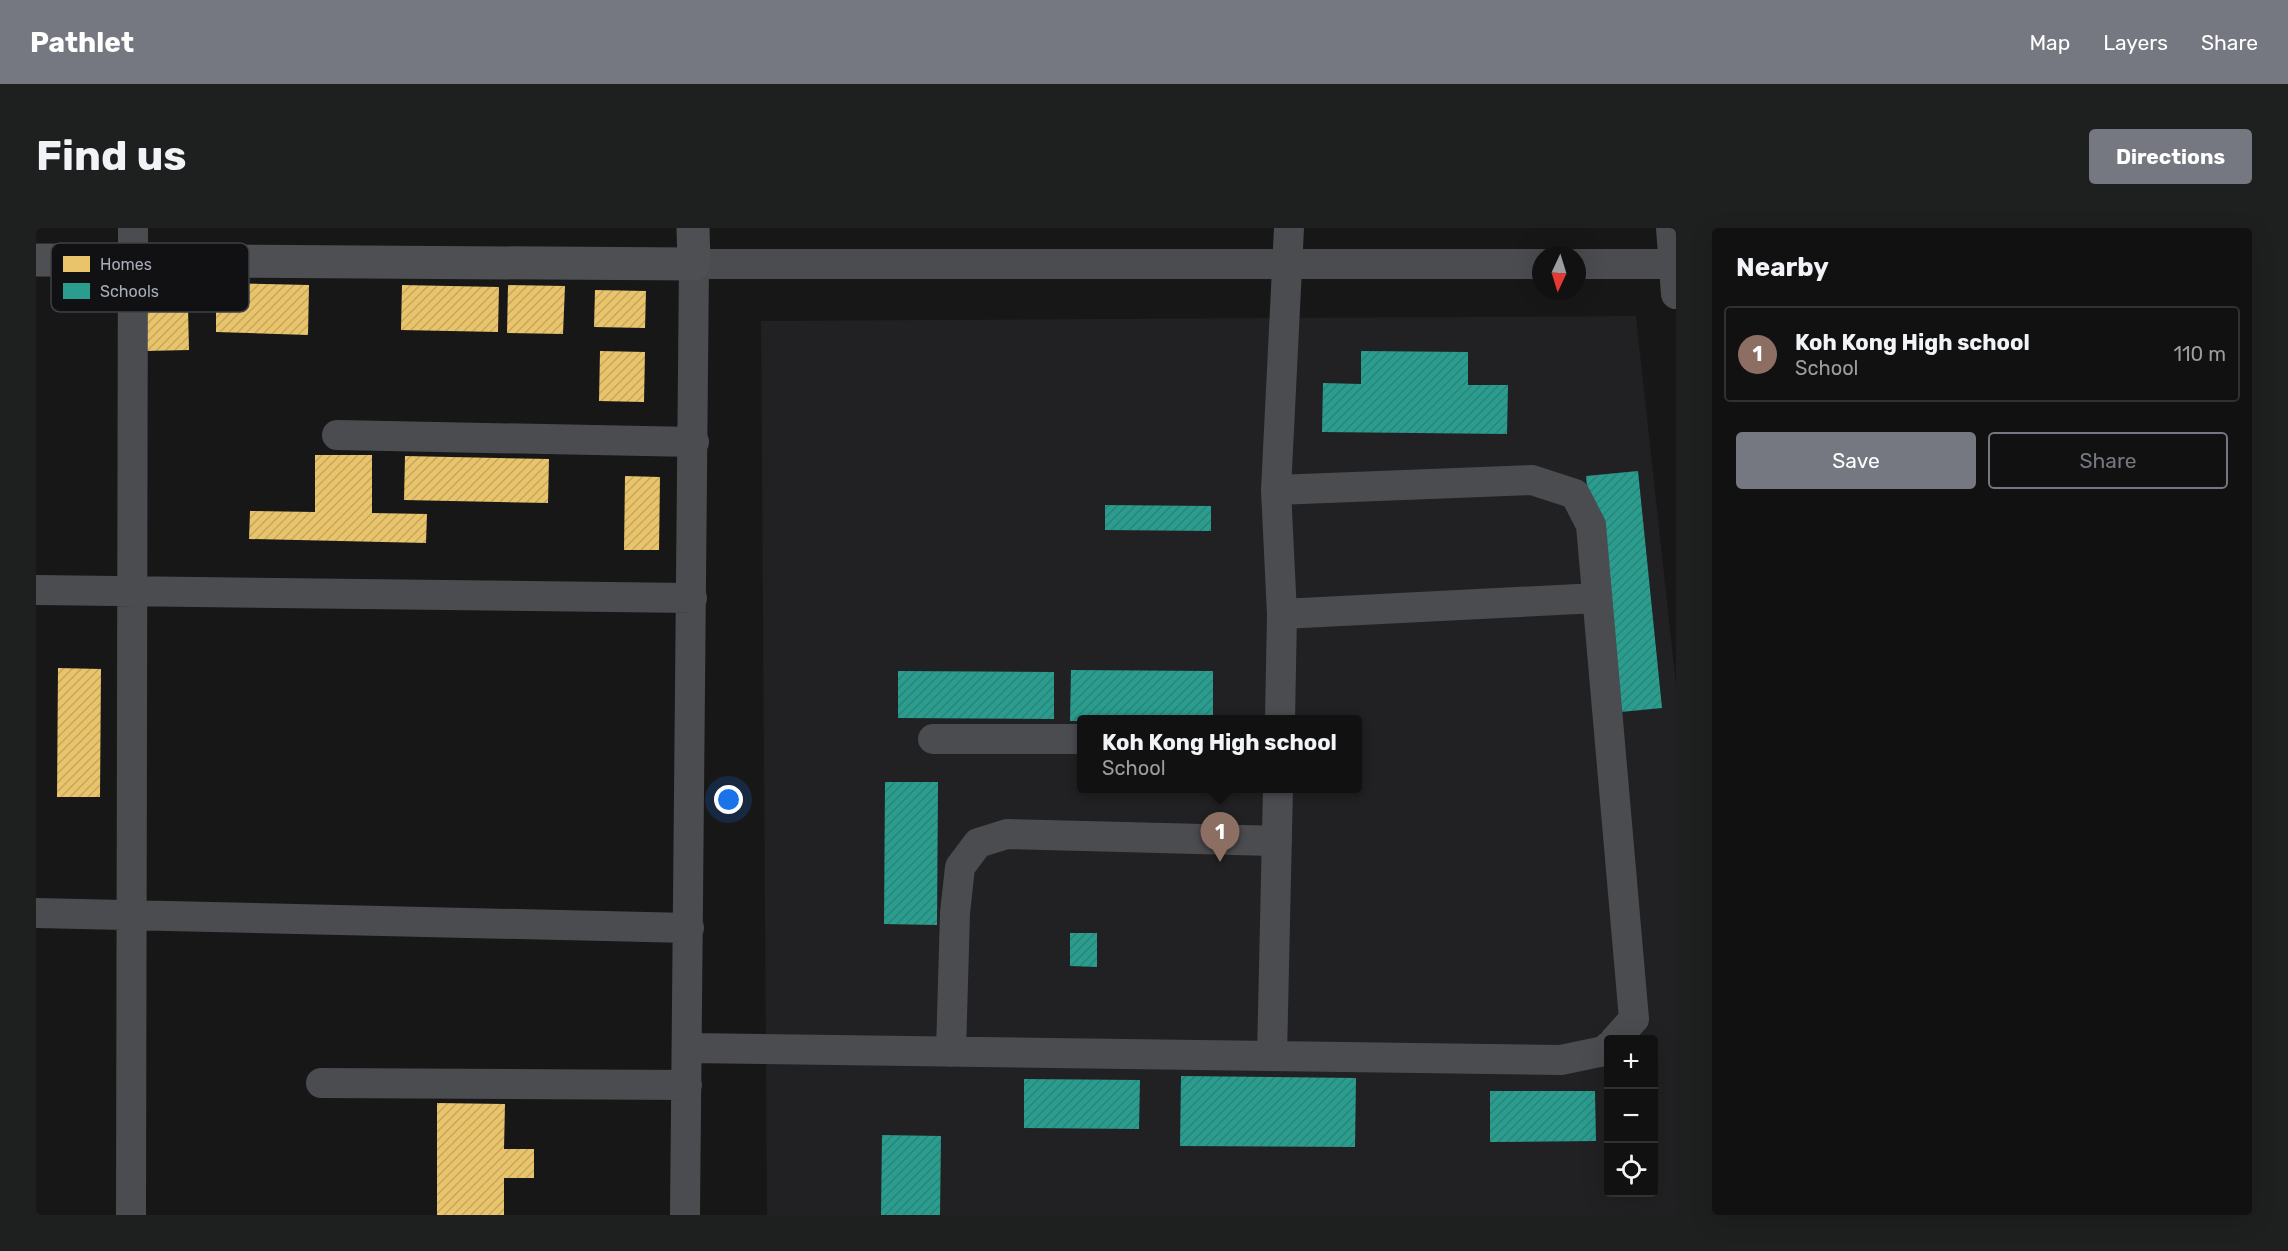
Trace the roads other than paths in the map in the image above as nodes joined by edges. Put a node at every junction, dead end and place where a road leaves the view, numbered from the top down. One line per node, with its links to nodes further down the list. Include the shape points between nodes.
1 (133, 228): 5 (street)
2 (693, 228): 9 (main road)
3 (1289, 228): 10 (street)
4 (1671, 228): 13 (street)
5 (133, 243)
6 (36, 260): 7 (main road)
7 (51, 260)
8 (249, 262): 9 (main road)
9 (694, 264): 10 (street); 17 (street)
10 (1288, 264): 11 (street); 18 (street)
11 (1532, 264)
12 (1586, 264): 13 (street)
13 (1674, 264): 14 (street)
14 (1676, 294)
15 (134, 312): 20 (street)
16 (337, 435): 17 (street)
17 (694, 442): 21 (street)
18 (1276, 490): 22 (street, via 1532,480 1575,494 1591,525); 23 (street)
19 (36, 590): 20 (street)
20 (133, 592): 21 (street); 30 (street)
21 (692, 598): 31 (street)
22 (1597, 598): 23 (street); 32 (street, via 1634,1019)
23 (1282, 614): 24 (street)
24 (1280, 715)
25 (933, 739): 26 (street)
26 (1077, 740)
27 (1278, 793): 28 (street)
28 (1277, 841): 35 (street, via 1007,834 978,843 960,867); 36 (street)
29 (36, 913): 30 (street)
30 (132, 915): 31 (street); 39 (street)
31 (688, 928): 33 (street)
32 (1620, 1035)
33 (687, 1048): 35 (street); 38 (street)
34 (1604, 1051): 36 (street, via 1561,1060)
35 (951, 1052): 36 (street)
36 (1272, 1056)
37 (321, 1083): 38 (street)
38 (687, 1085): 40 (street)
39 (131, 1215)
40 (685, 1215)

